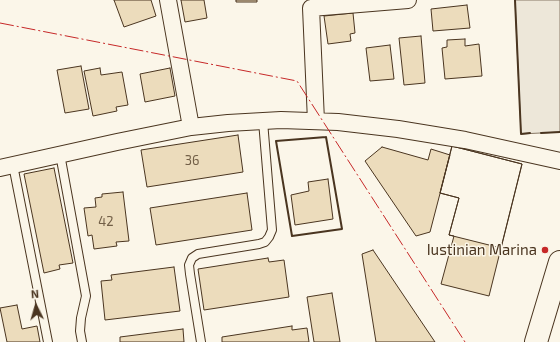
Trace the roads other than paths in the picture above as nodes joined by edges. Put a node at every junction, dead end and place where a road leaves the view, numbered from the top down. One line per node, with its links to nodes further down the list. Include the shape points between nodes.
1 (168, 0): 5 (street)
2 (408, 0): 4 (street, via 311,8)
3 (263, 121): 4 (street); 5 (street); 14 (lane, via 272,230 265,242 198,254 192,258 189,265)
4 (316, 121): 8 (street, via 398,129)
5 (191, 127): 7 (street)
6 (560, 152): 8 (street)
7 (60, 154): 10 (street); 13 (lane, via 86,296 81,318)
8 (540, 156): 9 (street)
9 (560, 161)
10 (6, 166): 12 (lane)
11 (560, 262): 15 (main road)
12 (48, 342)
13 (82, 342)
14 (201, 342)
15 (536, 342)

